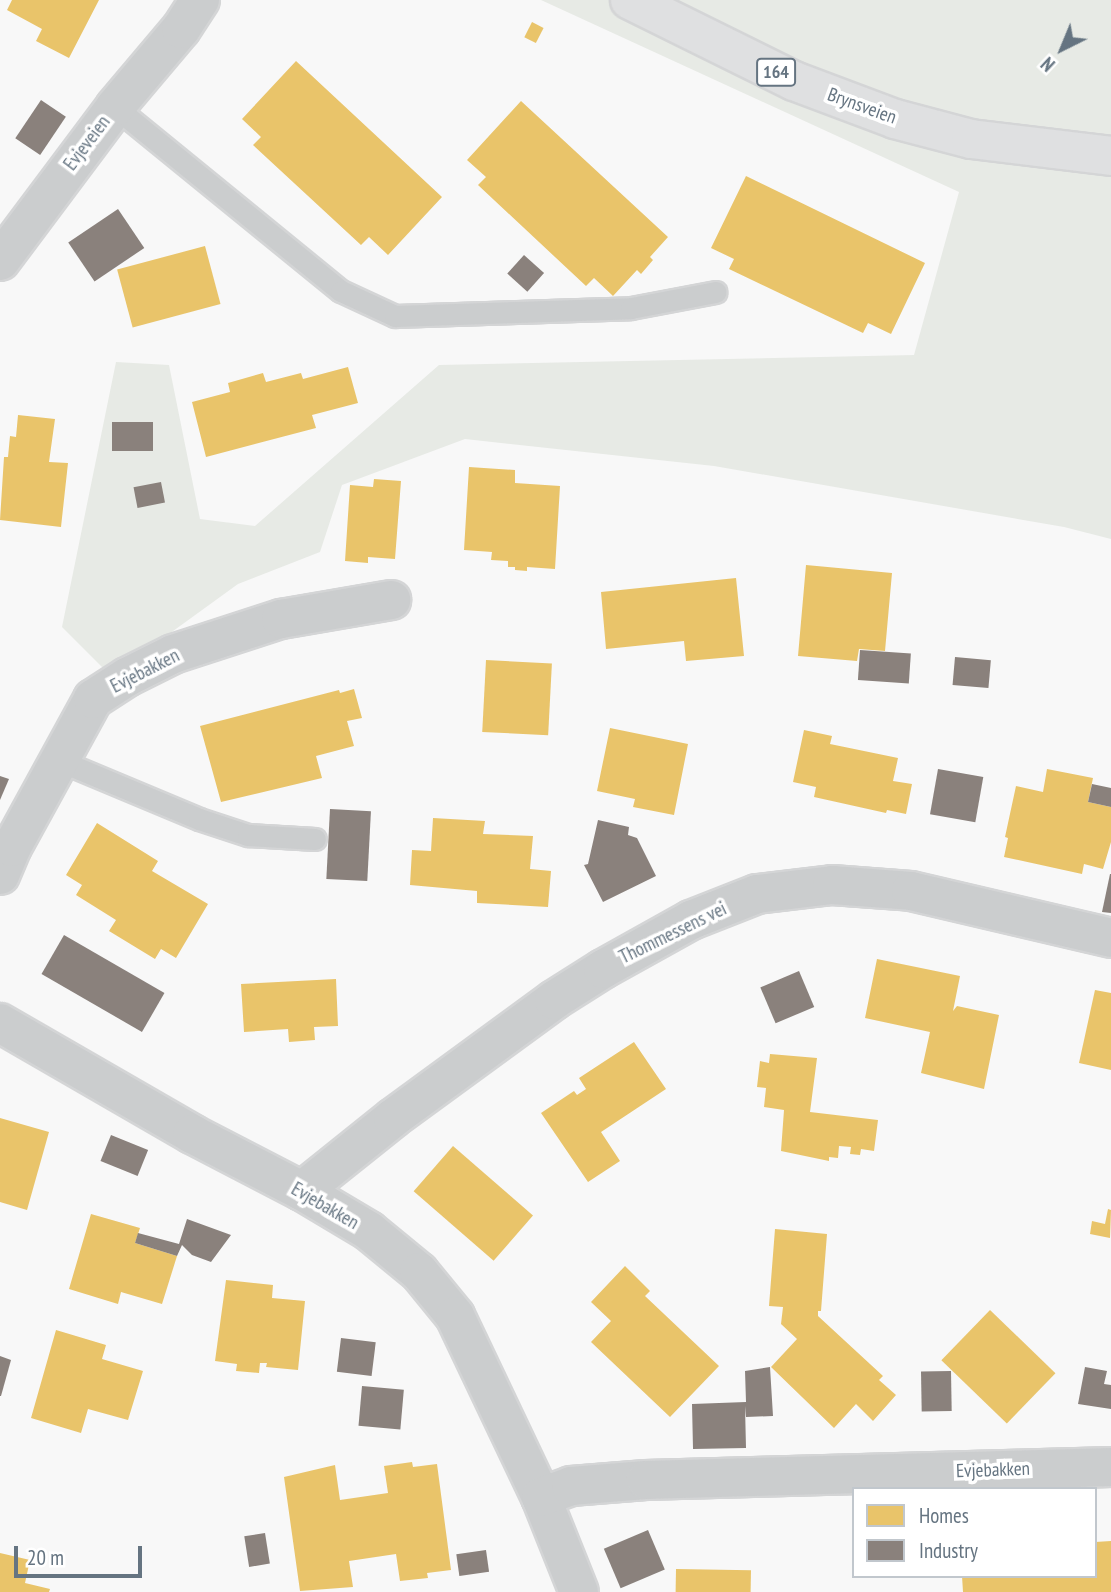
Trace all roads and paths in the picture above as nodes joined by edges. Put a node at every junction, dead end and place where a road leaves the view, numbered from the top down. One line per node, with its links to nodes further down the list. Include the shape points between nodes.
1 (214, 0): 3 (street, Evjeveien)
2 (630, 0): 5 (main road, Brynsveien / 164, via 794,81 895,120 971,139)
3 (190, 15): 4 (street, Evjeveien)
4 (115, 107): 6 (street, Evjeveien); 7 (lane, via 341,291 394,316 631,308)
5 (1111, 156)
6 (0, 261)
7 (716, 292)
8 (391, 600): 9 (street, Evjebakken, via 281,619 173,654 93,699)
9 (58, 760): 10 (lane, via 248,835); 11 (street, Evjebakken)
10 (315, 839)
11 (0, 874)
12 (1111, 938): 14 (street, Thommessens vei, via 911,891 832,885 757,894 691,920 574,988 393,1118)
13 (0, 1023): 14 (street, Evjebakken, via 192,1134)
14 (302, 1191): 16 (street, Evjebakken, via 379,1239 419,1272 455,1316)
15 (1111, 1467): 16 (street, Evjebakken, via 646,1480 571,1486)
16 (541, 1497): 17 (street, Evjebakken)
17 (579, 1592)

